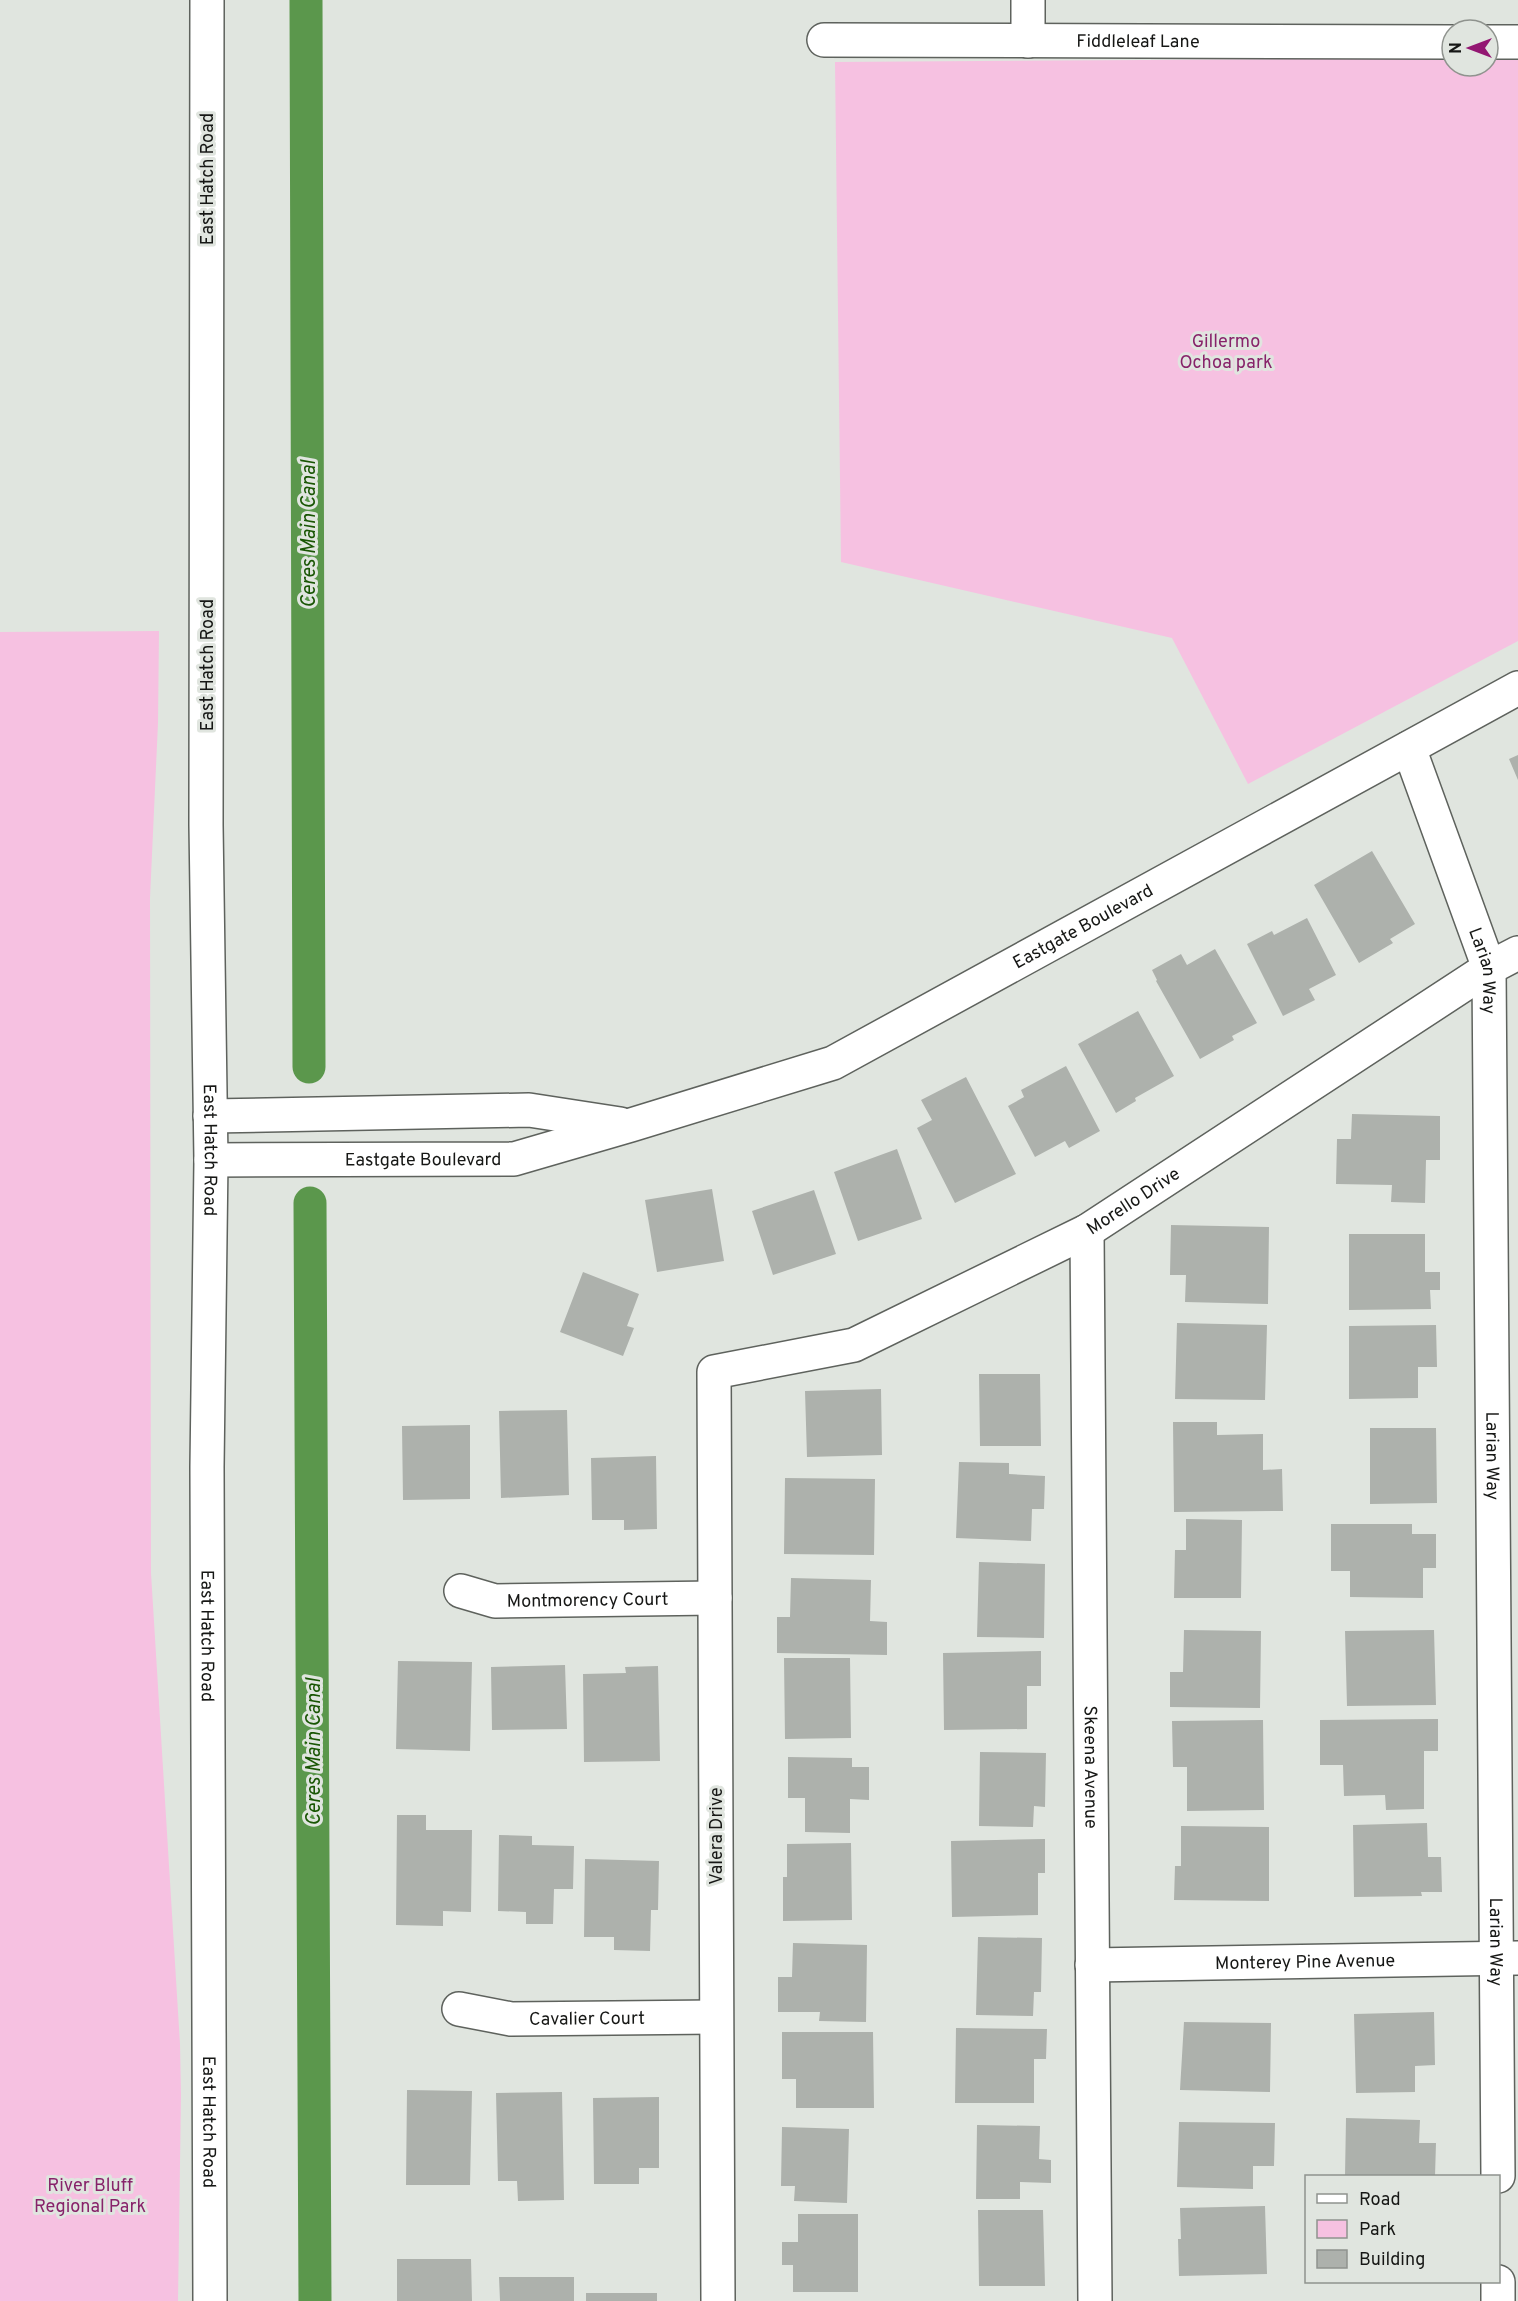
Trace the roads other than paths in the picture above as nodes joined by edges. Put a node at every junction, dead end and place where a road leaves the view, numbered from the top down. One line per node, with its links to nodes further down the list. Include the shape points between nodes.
1 (207, 0): 12 (street, East Hatch Road, via 206,825)
2 (1028, 0): 4 (street)
3 (824, 40): 4 (street, Fiddleleaf Lane)
4 (1028, 41): 5 (street, Fiddleleaf Lane)
5 (1440, 42)
6 (1500, 42): 7 (street)
7 (1518, 42)
8 (1518, 688): 9 (street, Eastgate Boulevard)
9 (1408, 748): 11 (street, Larian Way); 13 (street, Eastgate Boulevard, via 832,1063)
10 (1518, 953): 11 (street, Morello Drive)
11 (1489, 968): 15 (street, Morello Drive); 19 (street, Larian Way)
12 (210, 1116): 13 (street, Eastgate Boulevard, via 529,1110); 14 (street, East Hatch Road)
13 (631, 1125): 14 (street, Eastgate Boulevard, via 514,1159)
14 (211, 1160): 25 (street, East Hatch Road, via 207,1467)
15 (1087, 1231): 16 (street, Morello Drive, via 854,1345); 20 (street, Skeena Avenue)
16 (714, 1372): 18 (street, Valera Drive)
17 (461, 1592): 18 (street, Montmorency Court, via 495,1600)
18 (715, 1598): 22 (street, Valera Drive)
19 (1508, 1958): 20 (street, Monterey Pine Avenue); 23 (street, Larian Way)
20 (1092, 1965): 27 (street, Skeena Avenue)
21 (459, 2009): 22 (street, Cavalier Court, via 511,2019)
22 (716, 2017): 26 (street, Valera Drive)
23 (1498, 2175)
24 (1498, 2283): 28 (street)
25 (210, 2301)
26 (718, 2301)
27 (1095, 2301)
28 (1498, 2301)

